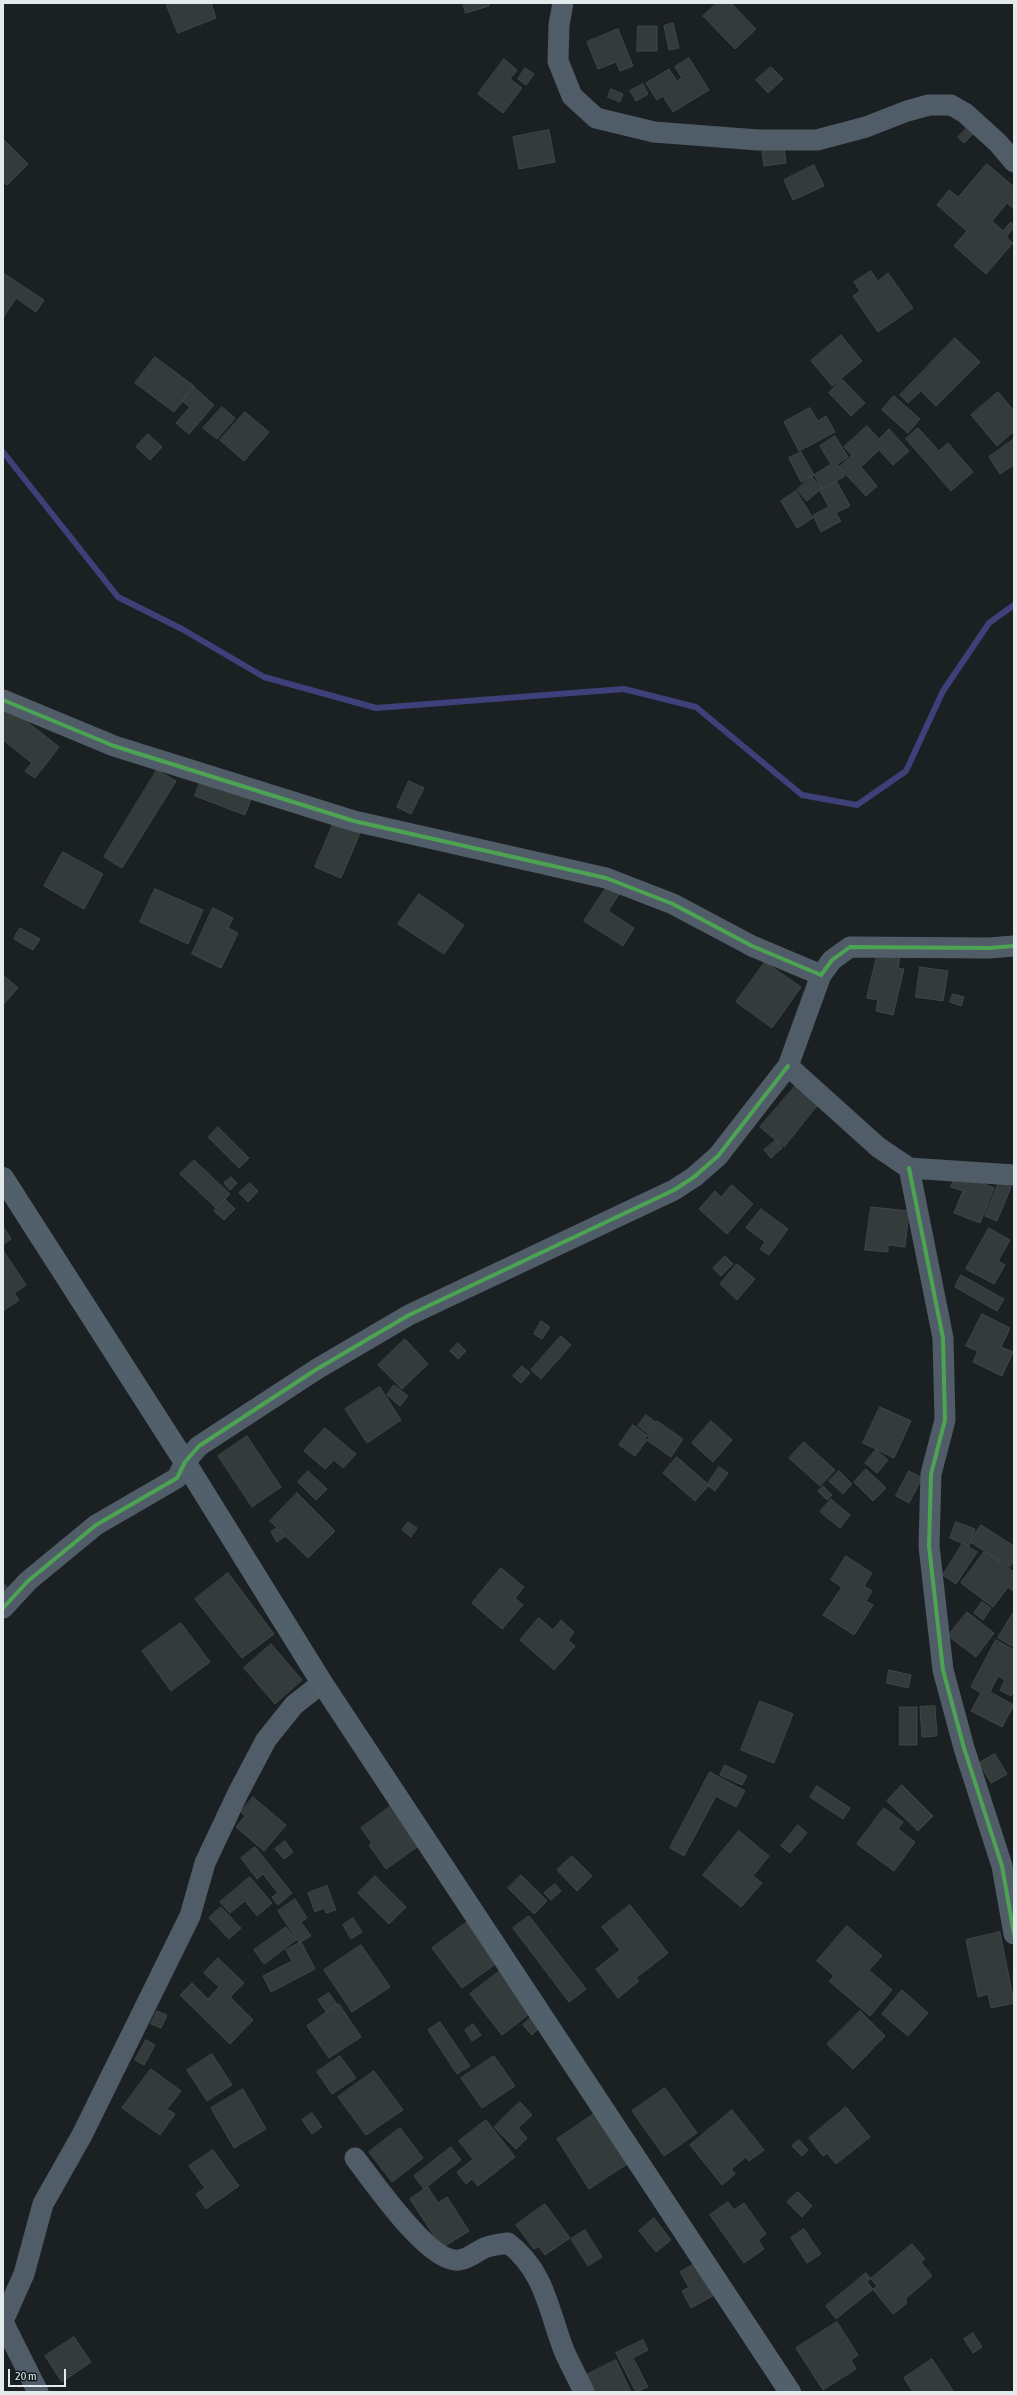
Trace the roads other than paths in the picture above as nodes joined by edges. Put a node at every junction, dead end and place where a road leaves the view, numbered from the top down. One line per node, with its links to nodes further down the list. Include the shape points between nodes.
1 (563, 3): 2 (street, via 559,25 558,60 572,96 596,118 654,132 758,140 817,140 866,127 915,109 951,105 965,113 998,143)
2 (1014, 162)
3 (3, 700): 5 (street, via 114,746 354,821 606,878 674,904 752,946)
4 (1014, 946): 5 (street, via 850,947 832,960)
5 (821, 975): 6 (street)
6 (788, 1066): 7 (street, via 878,1147); 10 (street, via 718,1156 694,1177 648,1204 409,1315 317,1369 205,1442)
7 (909, 1168): 8 (street); 13 (street, via 943,1338 945,1420 931,1474 929,1546 943,1670 964,1748 1002,1866)
8 (1014, 1175)
9 (3, 1178): 10 (main road)
10 (185, 1462): 11 (street, via 177,1478 96,1525 28,1580); 12 (main road)
11 (3, 1608)
12 (322, 1684): 15 (street, via 294,1705 266,1740 238,1793 205,1863 190,1916 82,2135 43,2204 24,2274); 18 (main road)
13 (1014, 1934)
14 (355, 2158): 17 (street, via 398,2213 431,2249 445,2259 460,2260 487,2247 508,2243 522,2254 538,2275 566,2353)
15 (3, 2321): 16 (street)
16 (38, 2392)
17 (584, 2392)
18 (790, 2392)

